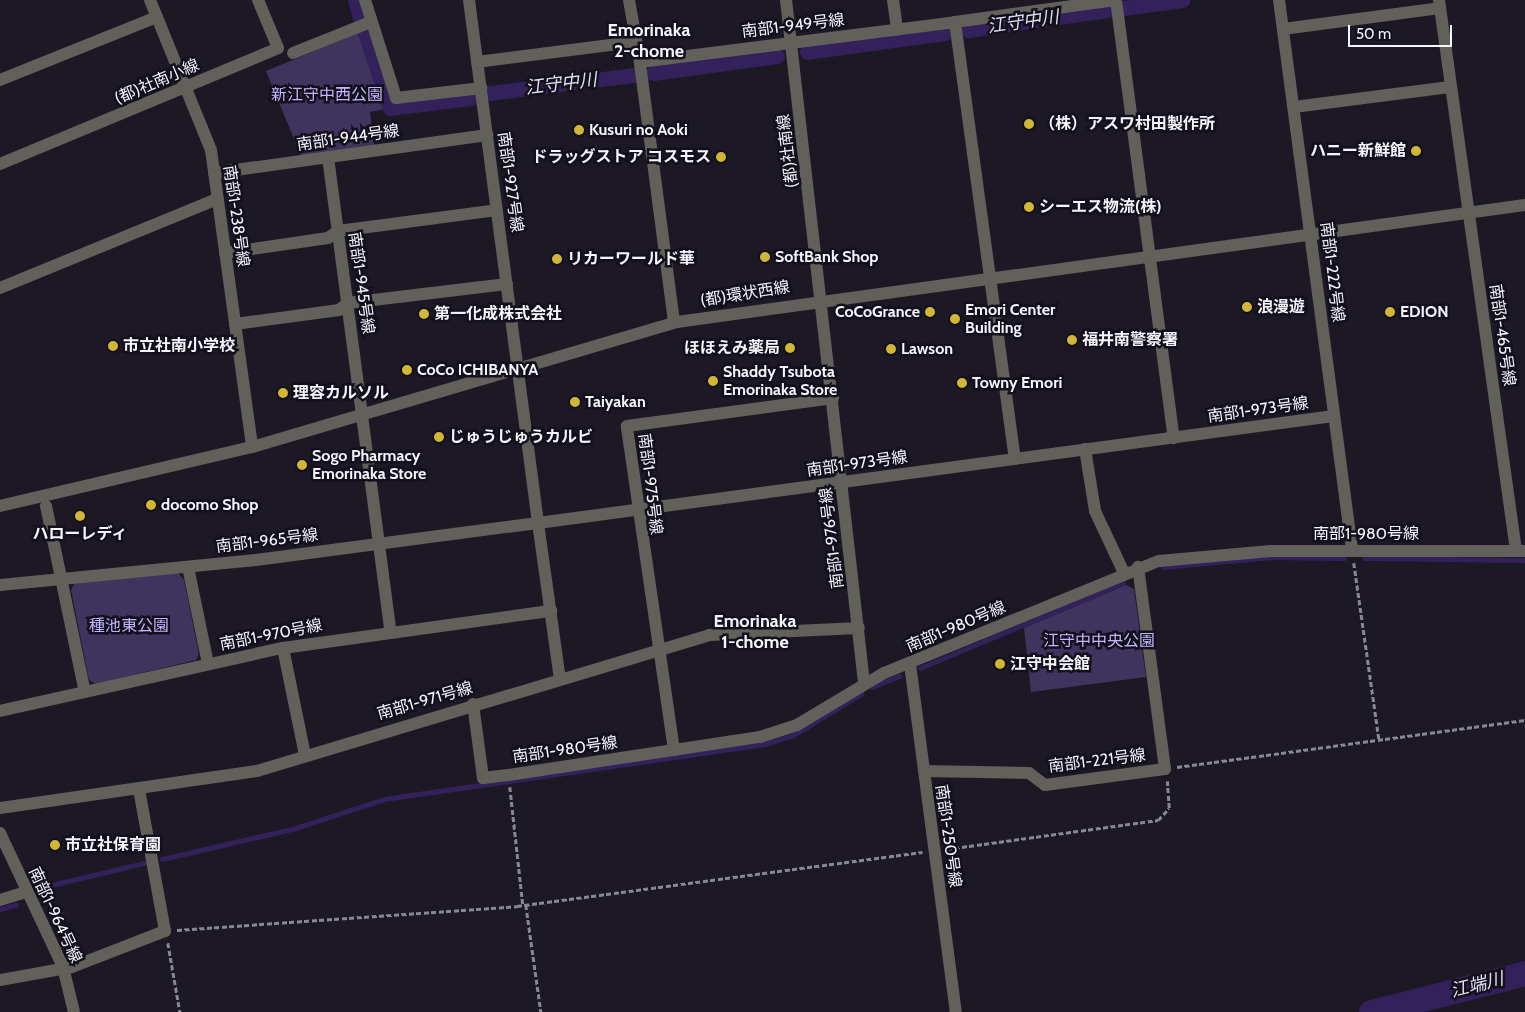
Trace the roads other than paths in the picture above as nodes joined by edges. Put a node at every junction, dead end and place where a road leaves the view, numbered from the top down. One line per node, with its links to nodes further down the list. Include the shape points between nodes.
1 (150, 0): 11 (street, 南部1-238号線)
2 (258, 0): 23 (street, (都)社南小線, via 278,48)
3 (365, 0): 12 (street)
4 (469, 0): 19 (street, 南部1-927号線)
5 (629, 0): 16 (street)
6 (786, 0): 17 (street, (都)社南線)
7 (894, 0): 15 (street)
8 (1116, 0): 13 (street, 南部1-949号線); 37 (street)
9 (1279, 0): 14 (street, 南部1-222号線)
10 (1440, 4): 14 (street); 22 (street, 南部1-465号線)
11 (156, 17): 21 (street); 23 (street, 南部1-238号線)
12 (371, 22): 18 (street); 24 (street, via 396,98)
13 (955, 22): 15 (street, 南部1-949号線); 38 (street)
14 (1283, 29): 25 (street, 南部1-222号線)
15 (897, 30): 17 (street, 南部1-949号線)
16 (634, 42): 19 (street); 20 (street)
17 (791, 43): 20 (street, 南部1-949号線); 41 (street, (都)社南線)
18 (293, 53)
19 (477, 62): 24 (street, 南部1-927号線)
20 (640, 62): 43 (street)
21 (0, 80)
22 (1450, 87): 25 (street); 33 (street, 南部1-465号線)
23 (186, 88): 28 (street, (都)社南小線); 29 (street, 南部1-238号線, via 211,150)
24 (481, 88): 26 (street, 南部1-927号線)
25 (1294, 107): 35 (street, 南部1-222号線)
26 (487, 135): 27 (street, 南部1-944号線); 32 (street, 南部1-927号線)
27 (328, 157): 29 (street, 南部1-944号線); 34 (street, 南部1-945号線)
28 (0, 164)
29 (214, 173): 30 (street, 南部1-238号線)
30 (218, 199): 36 (street, 南部1-238号線); 40 (street)
31 (1525, 204): 33 (street, (都)環状西線)
32 (497, 210): 34 (street); 39 (street, 南部1-927号線)
33 (1468, 212): 35 (street, (都)環状西線); 60 (street, 南部1-465号線)
34 (338, 231): 36 (street, via 328,238); 42 (street, 南部1-945号線)
35 (1311, 233): 37 (street, (都)環状西線); 48 (street, 南部1-222号線)
36 (225, 253): 44 (street, 南部1-238号線)
37 (1150, 254): 38 (street, (都)環状西線); 49 (street)
38 (990, 276): 41 (street, (都)環状西線); 52 (street)
39 (507, 284): 42 (street); 45 (street, 南部1-927号線)
40 (0, 288)
41 (822, 299): 43 (street, (都)環状西線); 46 (street, 南部1-976号線)
42 (348, 303): 44 (street, via 339,310); 47 (street, 南部1-945号線)
43 (674, 322): 45 (street, (都)環状西線)
44 (235, 324): 50 (street, 南部1-238号線)
45 (518, 368): 47 (street, (都)環状西線); 57 (street)
46 (833, 398): 53 (street, 南部1-976号線); 56 (street, 南部1-975号線, via 627,426)
47 (362, 413): 50 (street, (都)環状西線); 58 (street, 南部1-945号線)
48 (1334, 416): 49 (street, 南部1-973号線); 59 (street, 南部1-222号線)
49 (1174, 438): 51 (street, 南部1-973号線)
50 (252, 447): 54 (street, (都)環状西線)
51 (1085, 449): 52 (street, 南部1-973号線); 63 (street, via 1095,511)
52 (1015, 459): 53 (street, 南部1-973号線)
53 (842, 482): 56 (street, 南部1-973号線); 67 (street, 南部1-976号線)
54 (0, 506)
55 (46, 506): 64 (street)
56 (637, 510): 57 (street, 南部1-973号線); 70 (street, 南部1-975号線)
57 (538, 523): 58 (street, 南部1-965号線); 66 (street)
58 (379, 543): 61 (street, 南部1-965号線); 68 (street, 南部1-945号線)
59 (1352, 549): 60 (street, 南部1-980号線); 62 (street, 南部1-980号線, via 1261,551)
60 (1521, 551)
61 (188, 567): 64 (street, 南部1-965号線); 71 (street)
62 (1138, 567): 63 (street, 南部1-980号線); 80 (street, 南部1-221号線, via 1165,769 1045,785 1029,773)
63 (1124, 573): 72 (street, 南部1-980号線)
64 (62, 579): 65 (street, 南部1-965号線); 75 (street)
65 (0, 585)
66 (550, 611): 68 (street, 南部1-970号線); 73 (street)
67 (859, 628): 70 (street, 南部1-971号線, via 710,635); 74 (street, 南部1-976号線)
68 (390, 631): 69 (street, 南部1-970号線)
69 (283, 648): 71 (street, 南部1-970号線); 79 (street)
70 (658, 652): 73 (street, 南部1-971号線); 78 (street, 南部1-975号線)
71 (208, 664): 75 (street, 南部1-970号線)
72 (910, 664): 74 (street, 南部1-980号線); 80 (street, 南部1-250号線)
73 (560, 680): 76 (street, 南部1-971号線)
74 (864, 683): 78 (street, 南部1-980号線, via 797,725 760,737)
75 (85, 692): 77 (street, 南部1-970号線)
76 (473, 704): 78 (street, 南部1-980号線, via 483,778); 79 (street, 南部1-971号線)
77 (0, 711)
78 (674, 750)
79 (305, 755): 81 (street, 南部1-971号線, via 257,771)
80 (924, 771): 89 (street, 南部1-250号線)
81 (139, 789): 82 (street, 南部1-971号線); 86 (street, via 165,931)
82 (0, 808)
83 (0, 833): 84 (street, 南部1-964号線)
84 (27, 892): 85 (street); 86 (street, 南部1-964号線)
85 (0, 900)
86 (63, 967): 87 (street); 88 (street, 南部1-964号線)
87 (0, 980)
88 (74, 1012)
89 (956, 1012)

